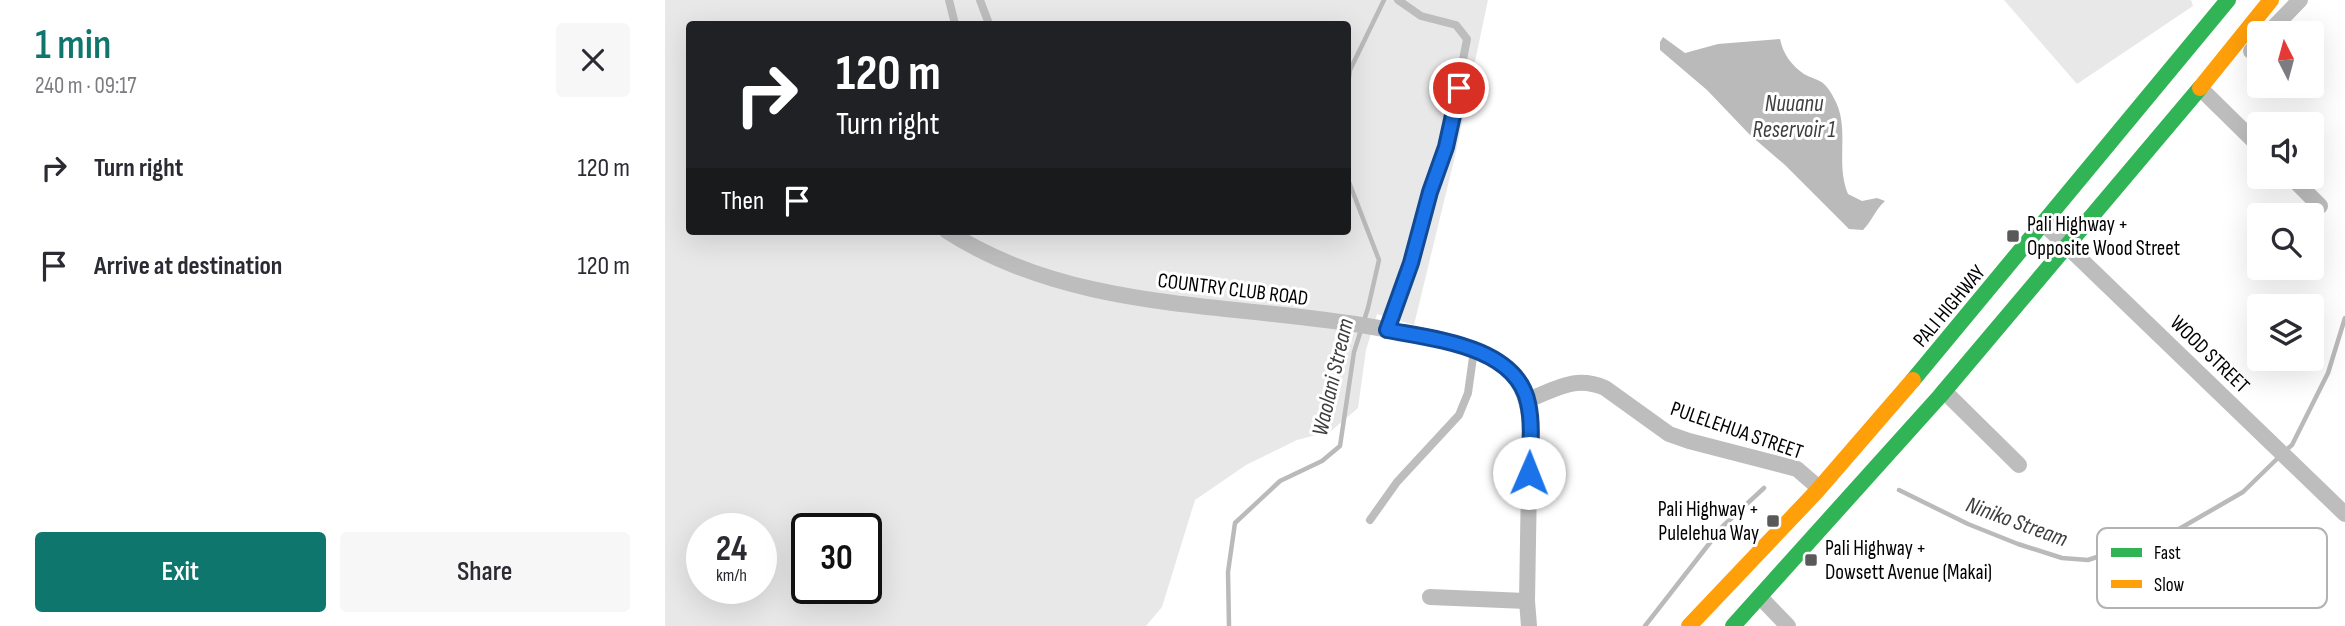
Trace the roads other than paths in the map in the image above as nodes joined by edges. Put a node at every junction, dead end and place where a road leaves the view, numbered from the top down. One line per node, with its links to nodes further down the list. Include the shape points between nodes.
1 (949, 0): 7 (lane)
2 (980, 0): 8 (lane)
3 (1398, 0): 18 (lane, via 1421,16 1455,25 1467,39 1446,147 1411,263)
4 (2228, 0): 15 (highway, PALI HIGHWAY)
5 (2271, 0): 11 (highway)
6 (2300, 0): 9 (street)
7 (954, 21)
8 (988, 21)
9 (2280, 21)
10 (2247, 55): 11 (highway)
11 (2200, 88): 12 (street); 17 (highway)
12 (2247, 134)
13 (2303, 189): 14 (street)
14 (2318, 203)
15 (2045, 225): 17 (street, WOOD STREET); 23 (highway, PALI HIGHWAY)
16 (953, 235): 18 (street, COUNTRY CLUB ROAD, via 1011,264 1115,295)
17 (2068, 246): 20 (highway); 24 (street, WOOD STREET)
18 (1382, 329): 19 (street, COUNTRY CLUB ROAD)
19 (1474, 350): 21 (street, COUNTRY CLUB ROAD, via 1506,368); 25 (lane, via 1468,393 1459,415)
20 (1944, 391): 22 (street); 27 (highway)
21 (1528, 400): 23 (street, PULELEHUA STREET, via 1570,383 1595,383 1669,433 1797,468); 28 (street)
22 (2019, 465)
23 (1818, 490): 27 (highway, via 1817,505 1754,574); 30 (highway, PALI HIGHWAY)
24 (2345, 514)
25 (1370, 520)
26 (1430, 597): 28 (street)
27 (1760, 597): 31 (highway, via 1734,598); 32 (highway); 33 (street)
28 (1527, 601): 29 (street)
29 (1529, 626)
30 (1689, 626)
31 (1704, 626)
32 (1733, 626)
33 (1788, 626)

